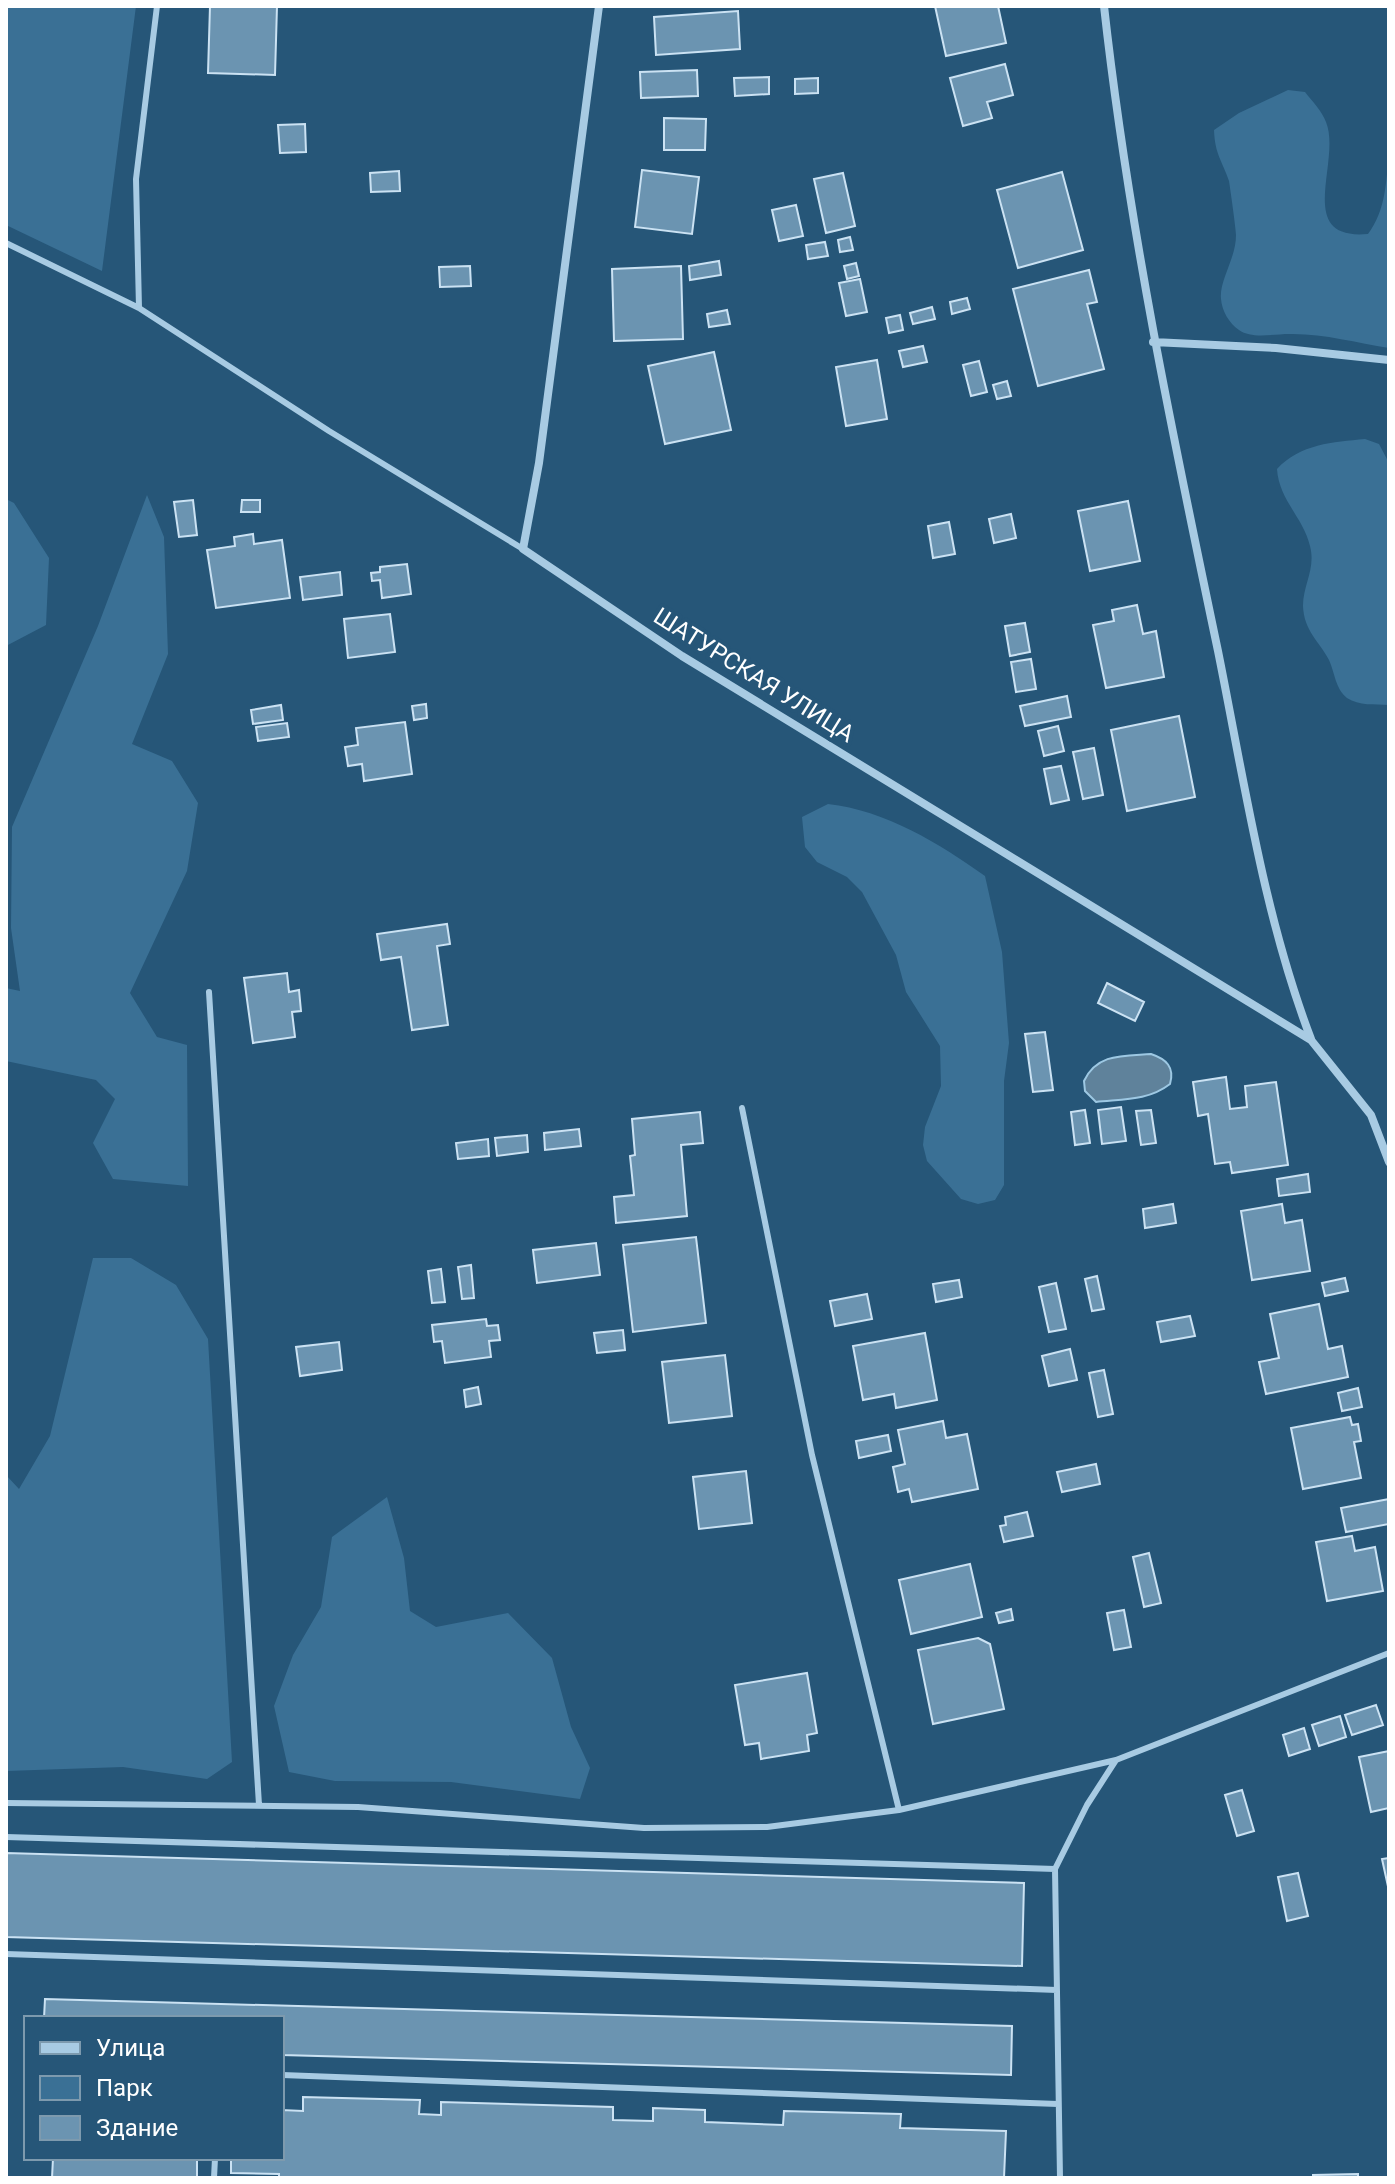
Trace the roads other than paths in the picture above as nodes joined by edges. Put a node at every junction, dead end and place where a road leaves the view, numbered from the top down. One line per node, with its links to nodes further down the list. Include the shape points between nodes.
1 (157, 6): 5 (lane, via 136,179)
2 (599, 6): 8 (street)
3 (1104, 6): 6 (street)
4 (6, 243): 5 (lane)
5 (139, 308): 8 (lane)
6 (1153, 342): 7 (street); 10 (street, via 1257,842 1291,986)
7 (1389, 360)
8 (523, 549): 10 (street, ШАТУРСКАЯ УЛИЦА, via 682,656)
9 (209, 992): 16 (lane)
10 (1311, 1040): 12 (street, ШАТУРСКАЯ УЛИЦА, via 1371,1115)
11 (742, 1108): 17 (lane, via 812,1455)
12 (1389, 1162)
13 (1389, 1653): 14 (lane)
14 (1116, 1760): 17 (lane); 19 (lane)
15 (6, 1803): 16 (lane)
16 (259, 1805): 17 (lane, via 644,1828 767,1827)
17 (899, 1810)
18 (6, 1837): 19 (lane)
19 (1055, 1869): 21 (lane)
20 (6, 1954): 21 (lane)
21 (1057, 1990): 23 (lane)
22 (284, 2075): 23 (lane)
23 (1058, 2104): 24 (lane)
24 (1060, 2178)

